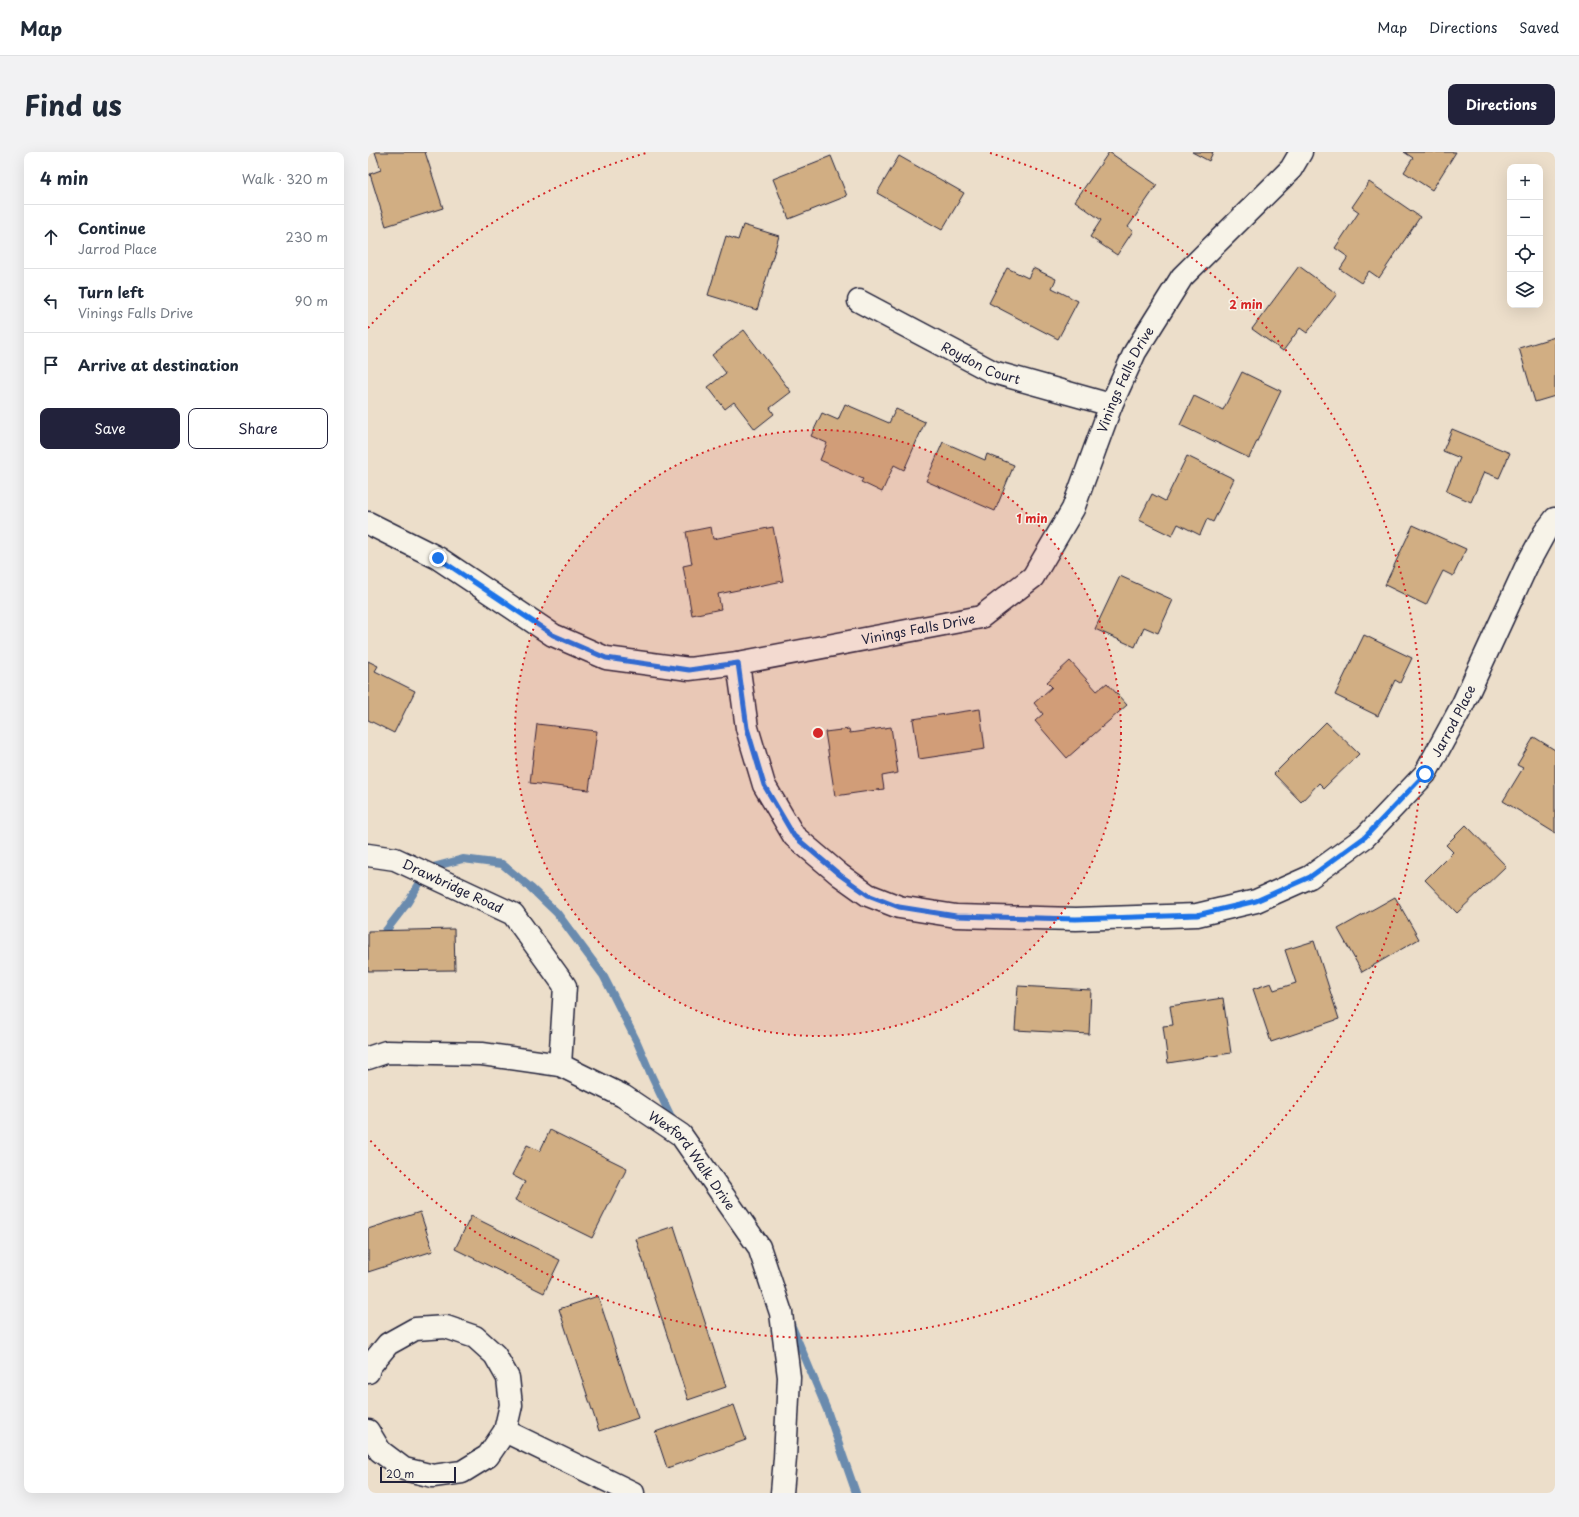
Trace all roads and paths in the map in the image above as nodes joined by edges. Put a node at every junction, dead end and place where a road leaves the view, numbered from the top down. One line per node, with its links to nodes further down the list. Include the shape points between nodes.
1 (1301, 152): 3 (street, Vinings Falls Drive, via 1291,169 1182,277 1135,352)
2 (859, 301): 3 (street, Roydon Court, via 993,372)
3 (1111, 405): 6 (street, Vinings Falls Drive, via 1074,509 1034,577 981,617)
4 (1555, 519): 6 (street, Jarrod Place, via 1526,565 1462,706 1425,774 1365,837 1310,877 1256,901 1197,915 1076,919 956,916 899,907 868,895 794,836 764,785 747,728)
5 (368, 523): 6 (street, Vinings Falls Drive, via 438,558 553,635 606,658 689,670)
6 (738, 663)
7 (368, 855): 9 (street, Drawbridge Road, via 395,860 513,914 565,986)
8 (368, 1058): 9 (street, Wexford Walk Drive, via 386,1052 482,1054)
9 (560, 1065): 14 (street, Wexford Walk Drive, via 623,1096 681,1135 759,1247 781,1312 789,1377)
10 (368, 1369): 12 (street, via 388,1344 415,1329 446,1327 475,1337 495,1354 508,1378 511,1405)
11 (368, 1431): 12 (street, via 380,1451 404,1470 433,1476 462,1472 488,1456)
12 (505, 1431): 13 (street)
13 (633, 1493)
14 (782, 1493)

